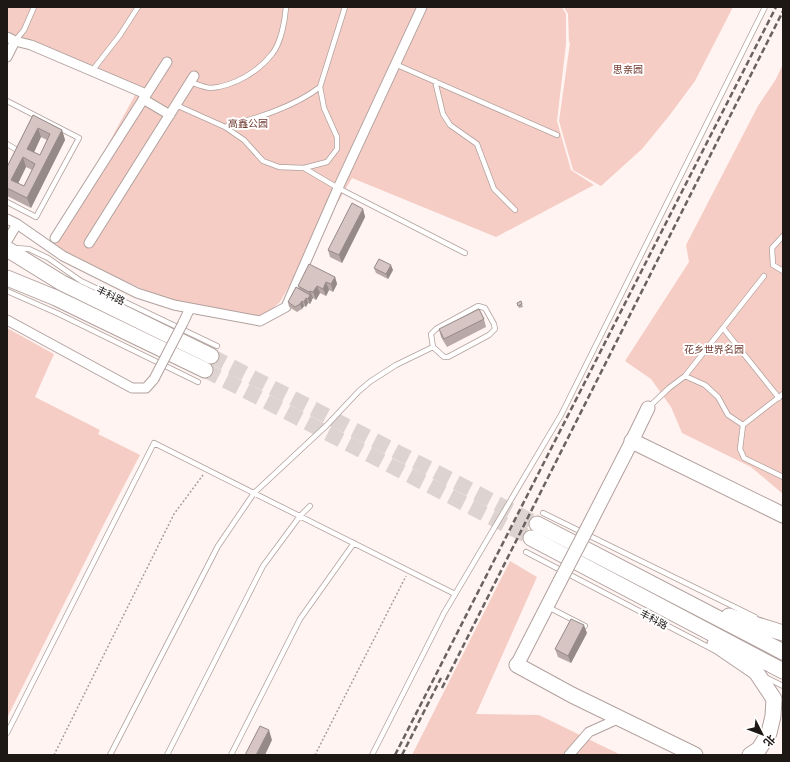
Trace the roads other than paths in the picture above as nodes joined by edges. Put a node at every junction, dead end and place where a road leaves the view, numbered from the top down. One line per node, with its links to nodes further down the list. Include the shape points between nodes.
1 (34, 7): 7 (lane, via 24,30)
2 (138, 7): 11 (lane)
3 (286, 7): 12 (lane, via 284,27 273,54 250,75 229,84 210,88)
4 (345, 7): 14 (lane)
5 (422, 7): 10 (street)
6 (765, 7): 61 (lane, via 561,415)
7 (11, 39): 8 (street); 11 (street, via 31,44)
8 (7, 57)
9 (167, 62): 15 (street)
10 (395, 64): 13 (lane); 26 (street)
11 (92, 71): 15 (street)
12 (192, 79): 17 (street)
13 (435, 81): 22 (lane); 28 (lane, via 443,114 450,124 477,144 494,189)
14 (320, 87): 21 (lane, via 309,96 257,118); 25 (lane, via 324,108 336,137 337,149 327,162)
15 (145, 97): 19 (street); 32 (street)
16 (7, 101): 18 (lane)
17 (176, 105): 19 (street); 21 (lane)
18 (35, 115): 20 (lane); 27 (lane, via 79,138 36,217)
19 (170, 115): 34 (street)
20 (31, 122)
21 (225, 128): 25 (lane, via 244,140 263,161 279,167)
22 (556, 135)
23 (21, 143): 24 (lane, via 16,152)
24 (7, 144)
25 (304, 168): 26 (lane)
26 (338, 188): 36 (lane); 41 (street, via 286,307 260,321)
27 (7, 202)
28 (515, 210)
29 (7, 219): 30 (street)
30 (17, 224): 33 (street); 41 (street, via 62,256 138,293)
31 (783, 236): 37 (lane, via 772,248 773,265)
32 (55, 238)
33 (7, 241)
34 (89, 243)
35 (7, 248): 45 (main road, 丰科路, via 62,283)
36 (465, 253)
37 (783, 271)
38 (764, 276): 43 (lane)
39 (7, 278): 46 (main road, via 56,298)
40 (7, 291): 46 (lane)
41 (190, 308): 42 (street, bridge, via 154,379 146,388 132,388)
42 (7, 320)
43 (723, 328): 47 (lane); 49 (lane)
44 (433, 347): 44 (lane, via 432,334 436,330 478,306 485,308 494,324 495,330 489,335 448,357 444,357); 54 (lane, via 396,365 371,381)
45 (214, 351)
46 (202, 376)
47 (685, 376): 50 (lane, via 668,388); 51 (lane, via 705,385 718,397 728,415)
48 (783, 394): 49 (lane)
49 (778, 398): 51 (lane)
50 (648, 408): 52 (street)
51 (743, 425): 53 (lane, via 740,449 744,458)
52 (632, 441): 56 (main road); 63 (street, bridge)
53 (783, 476)
54 (254, 493): 57 (lane); 73 (lane, via 154,443); 74 (lane, via 218,546)
55 (310, 506): 57 (lane)
56 (783, 515)
57 (300, 516): 59 (lane); 75 (lane, via 263,566)
58 (540, 518): 62 (main road); 66 (lane)
59 (354, 543): 61 (lane); 76 (lane, via 300,620)
60 (528, 545): 64 (main road, 丰科路); 70 (lane, 丰科路)
61 (455, 594): 77 (lane)
62 (688, 603): 66 (main road); 67 (main road)
63 (547, 607): 65 (lane); 68 (street)
64 (678, 615): 69 (main road, 丰科路); 70 (main road)
65 (585, 626)
66 (783, 632)
67 (783, 652)
68 (517, 665): 72 (main road)
69 (783, 671)
70 (756, 672): 71 (lane, 丰科路); 80 (main road, via 774,699 773,716 769,733 759,749)
71 (783, 686)
72 (620, 718): 78 (street, via 589,732); 79 (main road)
73 (7, 733)
74 (110, 755)
75 (167, 755)
76 (231, 755)
77 (372, 755)
78 (569, 755)
79 (695, 755)
80 (750, 755)

